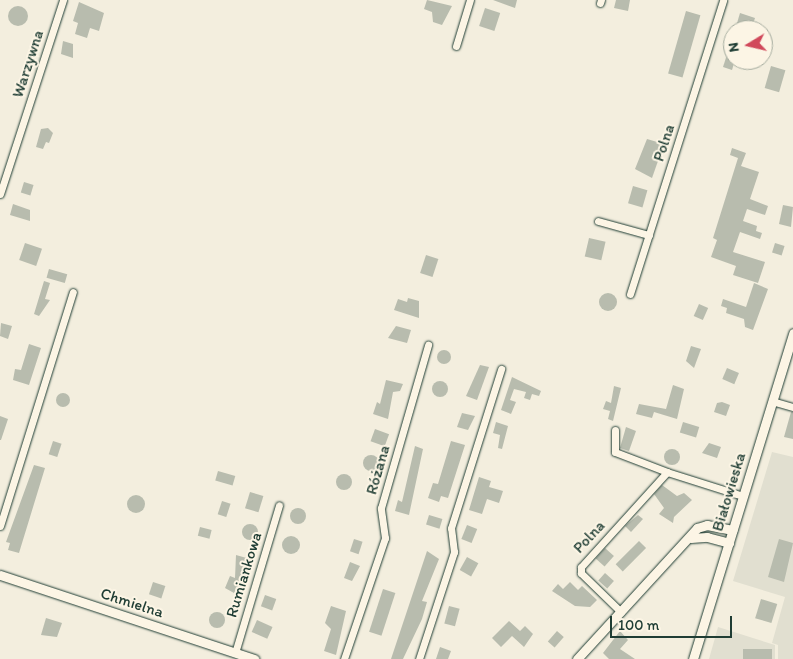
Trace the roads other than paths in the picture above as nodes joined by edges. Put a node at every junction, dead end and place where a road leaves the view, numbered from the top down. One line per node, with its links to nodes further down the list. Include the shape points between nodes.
1 (63, 0): 5 (street, Warzywna)
2 (470, 0): 4 (street)
3 (723, 0): 7 (street, Polna)
4 (456, 46)
5 (0, 194)
6 (598, 221): 7 (street)
7 (649, 235): 9 (street, Polna)
8 (73, 292): 19 (street)
9 (630, 294)
10 (793, 333): 13 (street, Białowieska)
11 (428, 345): 27 (street, Różana, via 382,508 384,538)
12 (500, 369): 28 (street, via 451,528 454,552)
13 (772, 401): 14 (street); 17 (street, Białowieska)
14 (793, 407)
15 (615, 430): 16 (street, via 615,452)
16 (667, 472): 17 (street); 24 (street, Polna, via 580,566 581,573)
17 (743, 496): 20 (street, Białowieska)
18 (279, 505): 25 (street, Rumiankowa)
19 (0, 526)
20 (733, 530): 21 (street, via 702,526); 22 (street, Białowieska)
21 (691, 538): 22 (street, via 706,537); 24 (street)
22 (729, 543): 30 (street, Białowieska)
23 (0, 575): 25 (street, Chmielna)
24 (621, 612): 29 (street)
25 (235, 653): 26 (street, Chmielna)
26 (254, 659)
27 (344, 659)
28 (419, 659)
29 (577, 659)
30 (694, 659)

